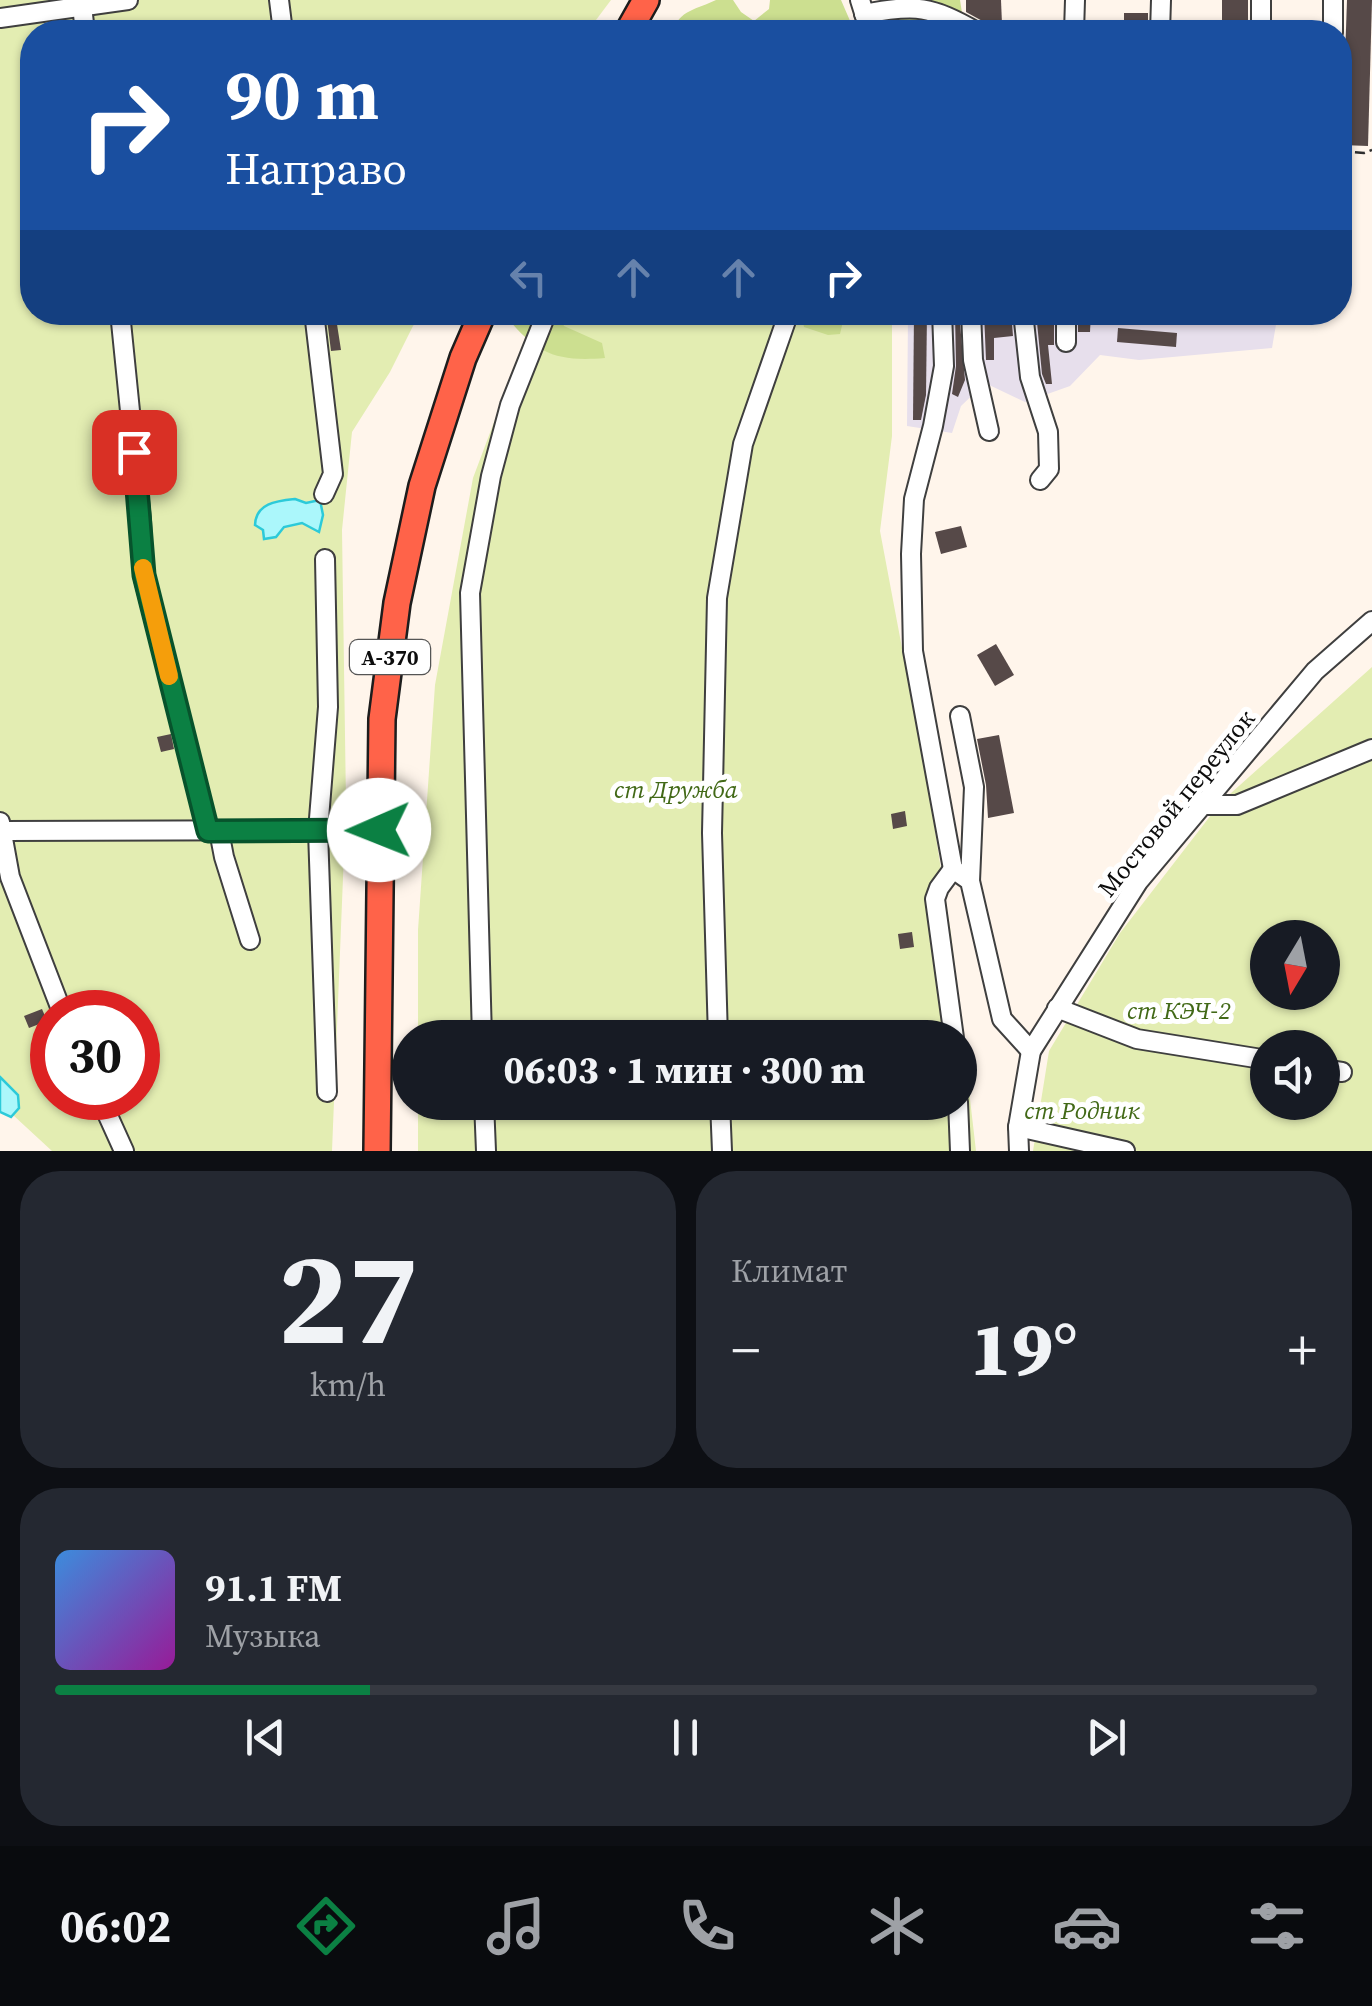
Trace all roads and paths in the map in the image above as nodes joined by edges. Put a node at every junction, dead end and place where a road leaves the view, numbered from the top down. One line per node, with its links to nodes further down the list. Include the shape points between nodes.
1 (128, 0): 2 (street)
2 (82, 6): 4 (street); 5 (street)
3 (865, 16): 6 (street, via 936,10)
4 (0, 18)
5 (84, 20)
6 (955, 20)
7 (121, 325): 27 (street, via 144,575)
8 (316, 325): 19 (street, via 333,474)
9 (477, 325): 26 (highway, А-370, via 408,544 382,719)
10 (542, 325): 34 (street, via 510,405 470,592)
11 (784, 325): 35 (street, via 743,444 717,598 712,833)
12 (942, 325): 29 (street, via 944,366 914,499 912,651)
13 (972, 325): 17 (street)
14 (1025, 325): 18 (street, via 1030,378 1048,432 1049,469)
15 (1066, 325): 16 (street)
16 (1066, 342)
17 (990, 430)
18 (1040, 480)
19 (324, 494)
20 (325, 559): 28 (street, via 328,707)
21 (1372, 622): 24 (street, Мостовой переулок, via 1315,670)
22 (960, 716): 30 (street, via 974,787)
23 (1372, 748): 24 (street, via 1237,805)
24 (1205, 806): 33 (street, Мостовой переулок, via 1138,882)
25 (2, 826): 27 (street); 32 (street, via 10,877)
26 (379, 830): 28 (street); 46 (highway, А-370)
27 (214, 831): 28 (street); 31 (street)
28 (318, 831): 39 (street)
29 (953, 870): 30 (street); 36 (street, via 935,900)
30 (970, 881): 37 (street, via 1002,1020)
31 (250, 940)
32 (54, 990)
33 (1058, 1008): 37 (street, Мостовой переулок); 38 (street, via 1137,1039)
34 (482, 1020)
35 (717, 1020)
36 (952, 1020)
37 (1031, 1051): 44 (street, Мостовой переулок)
38 (1250, 1057)
39 (327, 1092)
40 (110, 1120): 45 (street)
41 (485, 1120): 47 (street)
42 (721, 1120): 48 (street)
43 (959, 1120): 49 (street)
44 (1018, 1127): 50 (street, Мостовой переулок); 51 (street)
45 (124, 1151)
46 (377, 1151)
47 (486, 1151)
48 (722, 1151)
49 (960, 1151)
50 (1019, 1151)
51 (1125, 1151)

